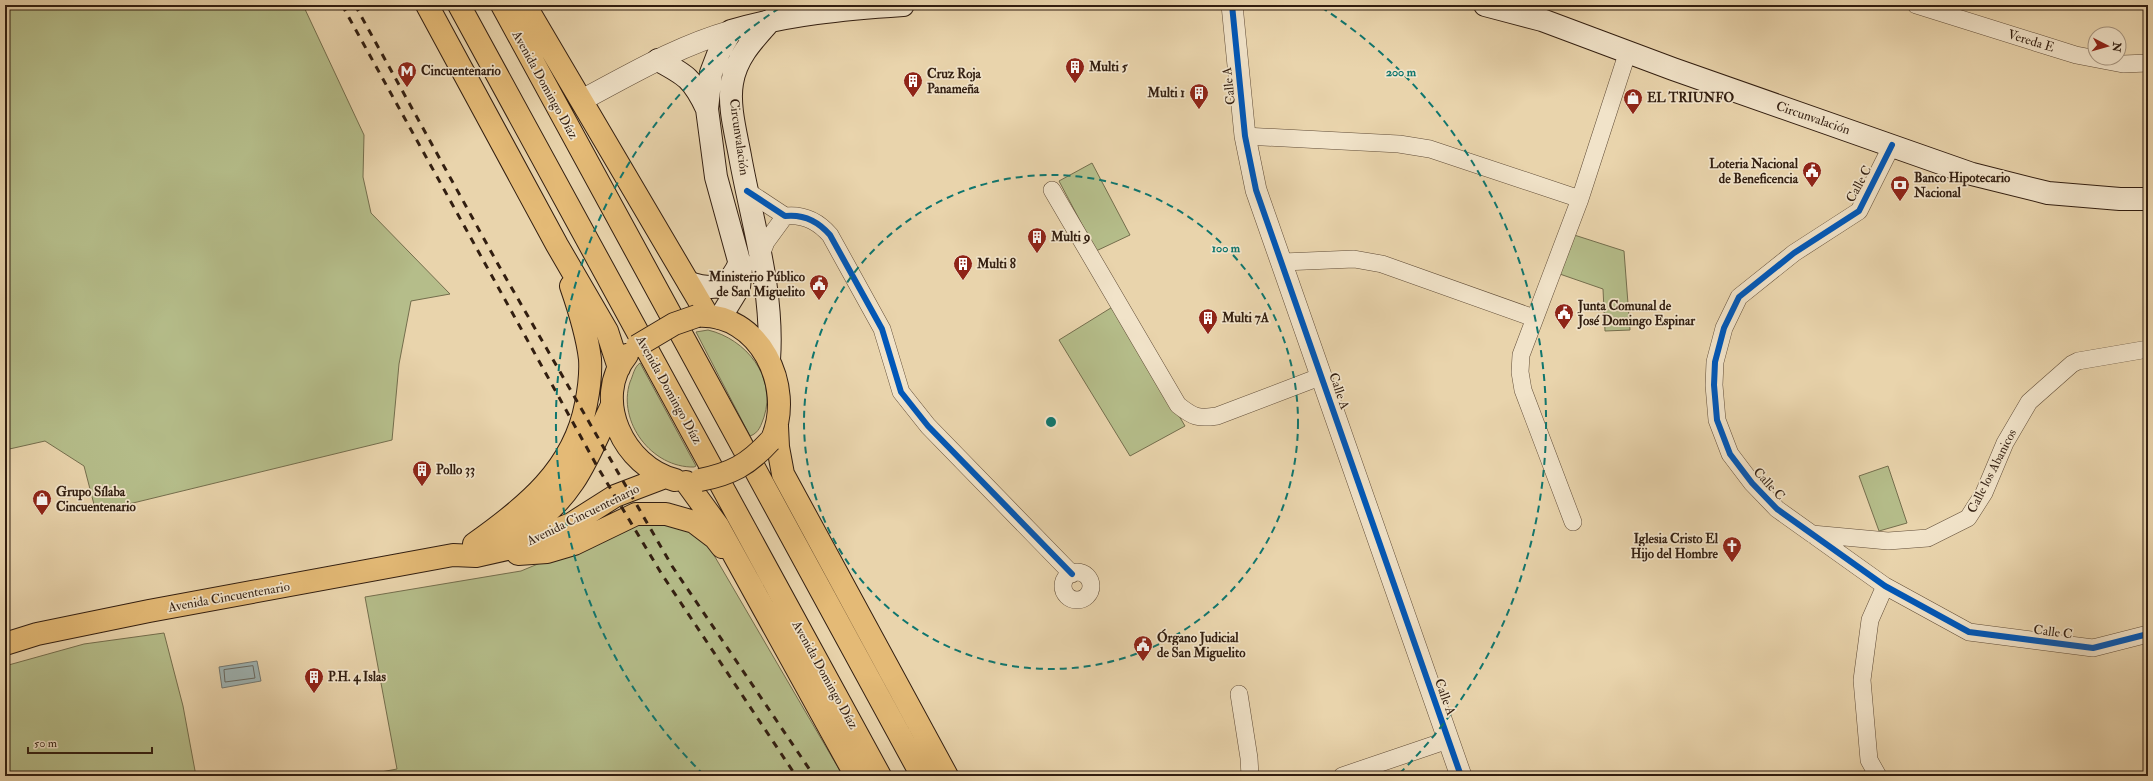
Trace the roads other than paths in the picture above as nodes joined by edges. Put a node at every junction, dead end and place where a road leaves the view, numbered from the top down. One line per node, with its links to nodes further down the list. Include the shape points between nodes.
1 (427, 5): 23 (main road)
2 (459, 5): 48 (main road, Avenida Domingo Díaz)
3 (502, 5): 49 (main road, Avenida Domingo Díaz)
4 (525, 5): 14 (main road)
5 (903, 5): 9 (main road, via 806,13)
6 (1232, 5): 16 (street, Calle A)
7 (1485, 5): 11 (main road, Circunvalación, via 1542,20)
8 (1916, 5): 13 (street, Vereda E, via 2076,55 2122,64)
9 (771, 20): 10 (main road); 19 (main road, Circunvalación, via 748,46 737,65 732,84 733,118)
10 (732, 31): 12 (street, via 703,39); 15 (main road, Circunvalación, via 719,52 711,73)
11 (1628, 51): 17 (main road, Circunvalación, via 1680,72); 21 (street)
12 (658, 60): 14 (street); 15 (main road, via 684,74 697,87)
13 (2148, 63)
14 (582, 100): 27 (main road)
15 (707, 109): 25 (main road, Circunvalación, via 716,177)
16 (1245, 136): 21 (street, via 1399,144 1430,149); 26 (street, Calle A, via 1256,190)
17 (1892, 145): 20 (main road, Circunvalación, via 1972,174 2048,193 2120,199); 38 (street, Calle C, via 1859,210 1794,253 1739,297 1724,328 1715,362 1717,420 1730,454 1752,483 1777,509)
18 (1052, 190): 33 (street, via 1178,405 1190,415 1204,418 1217,416)
19 (747, 191): 22 (street); 24 (main road, Circunvalación)
20 (2148, 198)
21 (1580, 199): 29 (street)
22 (785, 216): 24 (street, via 766,242); 41 (street, via 795,215 822,225 882,328 901,392 928,426)
23 (557, 245): 32 (main road, via 607,331); 39 (main road, via 585,332 589,355 590,386 584,414 575,440 561,466 544,488)
24 (761, 255): 31 (main road, Circunvalación, via 771,335)
25 (740, 261): 27 (main road, via 732,278 719,286 708,287); 28 (main road, Circunvalación, via 739,287)
26 (1283, 262): 29 (street, via 1354,259 1382,264); 33 (street, Calle A)
27 (689, 283): 28 (main road)
28 (709, 317): 31 (main road, via 745,332); 32 (main road, bridge, via 674,324 637,346 626,356)
29 (1534, 318): 37 (street, via 1521,355 1523,390)
30 (2148, 350): 38 (street, Calle los Abanicos, via 2078,360 2029,402 2001,450 1978,502 1968,518 1951,528 1928,538 1888,541)
31 (769, 360): 35 (main road, via 777,378 780,399)
32 (619, 368): 34 (main road, via 612,389)
33 (1322, 376): 46 (street, Calle A)
34 (612, 405): 36 (main road, via 617,428 629,449 645,465); 39 (main road, Avenida Cincuentenario, via 587,460 554,508 525,528)
35 (774, 434): 36 (main road, Avenida Cincuentenario, bridge, via 756,456 739,468 720,476); 50 (main road, via 783,474)
36 (684, 480): 39 (main road, Avenida Cincuentenario, via 615,496 571,524 516,547); 40 (main road, via 715,521)
37 (1573, 522)
38 (1811, 534): 42 (street, Calle C)
39 (475, 550): 40 (main road, via 547,552 574,544 636,514 666,514 694,522 715,538); 44 (main road, Avenida Cincuentenario, via 149,611 37,634)
40 (740, 567): 47 (main road)
41 (1072, 574)
42 (1885, 586): 43 (street, Calle C, via 1969,632 2093,648); 54 (street, via 1870,620 1862,680 1869,760)
43 (2148, 634)
44 (5, 644)
45 (1239, 694): 51 (street)
46 (1448, 740): 52 (street); 53 (street, Calle A)
47 (856, 776)
48 (880, 776)
49 (922, 776)
50 (947, 776)
51 (1250, 776)
52 (1342, 776)
53 (1461, 776)
54 (1878, 776)

